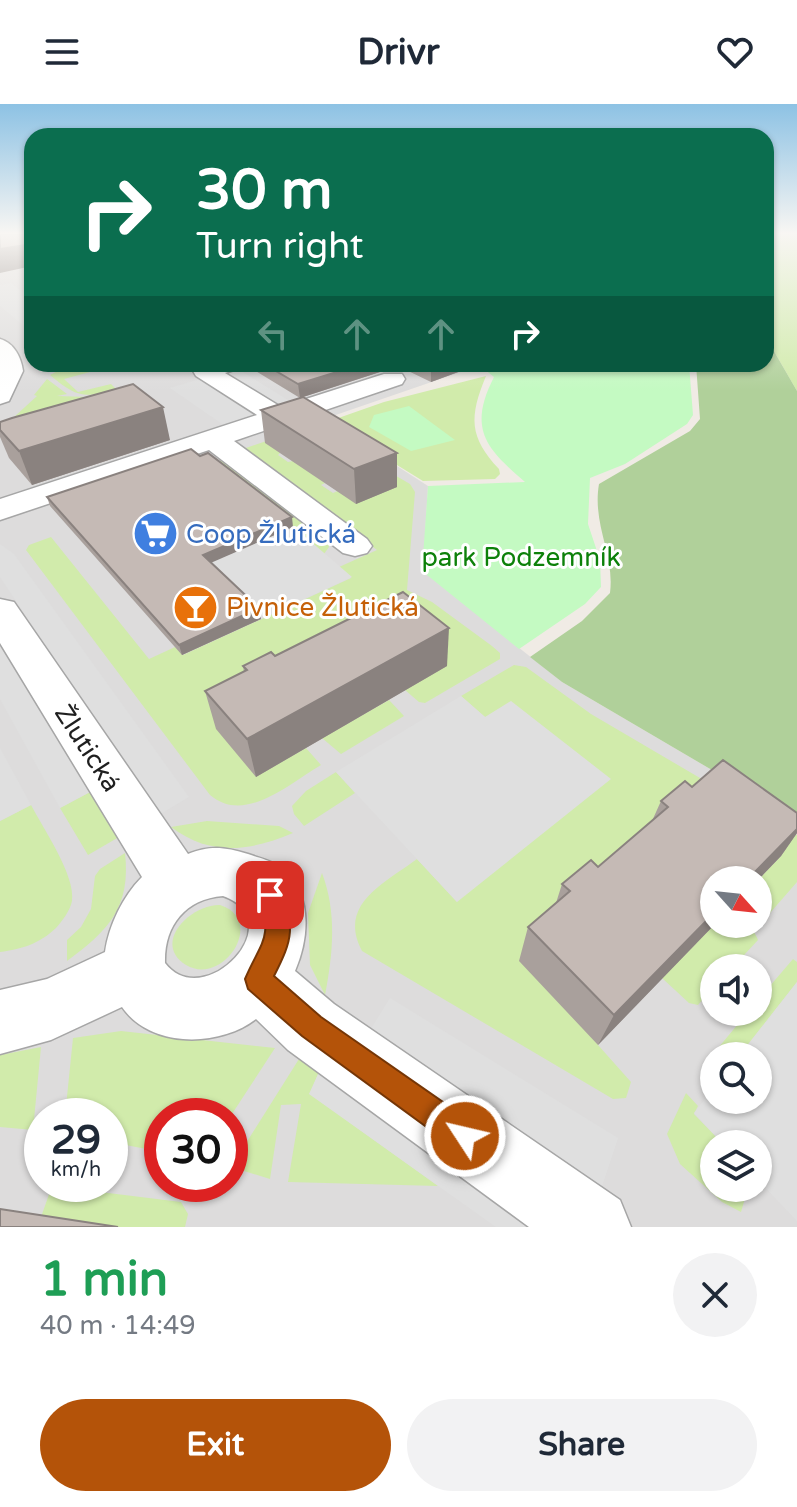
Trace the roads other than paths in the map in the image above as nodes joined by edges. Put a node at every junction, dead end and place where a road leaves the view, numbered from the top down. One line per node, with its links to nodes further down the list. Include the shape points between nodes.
1 (0, 346): 4 (street, via 12,367)
2 (207, 372): 5 (street)
3 (379, 372): 5 (street, via 393,379)
4 (0, 396)
5 (278, 417): 6 (street)
6 (213, 439): 7 (street); 8 (street)
7 (0, 510)
8 (355, 546)
9 (0, 611): 10 (street, Žlutická)
10 (177, 884): 11 (street, via 142,921 134,945); 12 (street, via 223,871 244,875 270,895 278,916 278,942)
11 (136, 969): 12 (street, via 156,998 194,1010 222,1004); 13 (street, via 51,1009)
12 (258, 979): 14 (street, via 311,1027)
13 (0, 1022)
14 (593, 1227)

